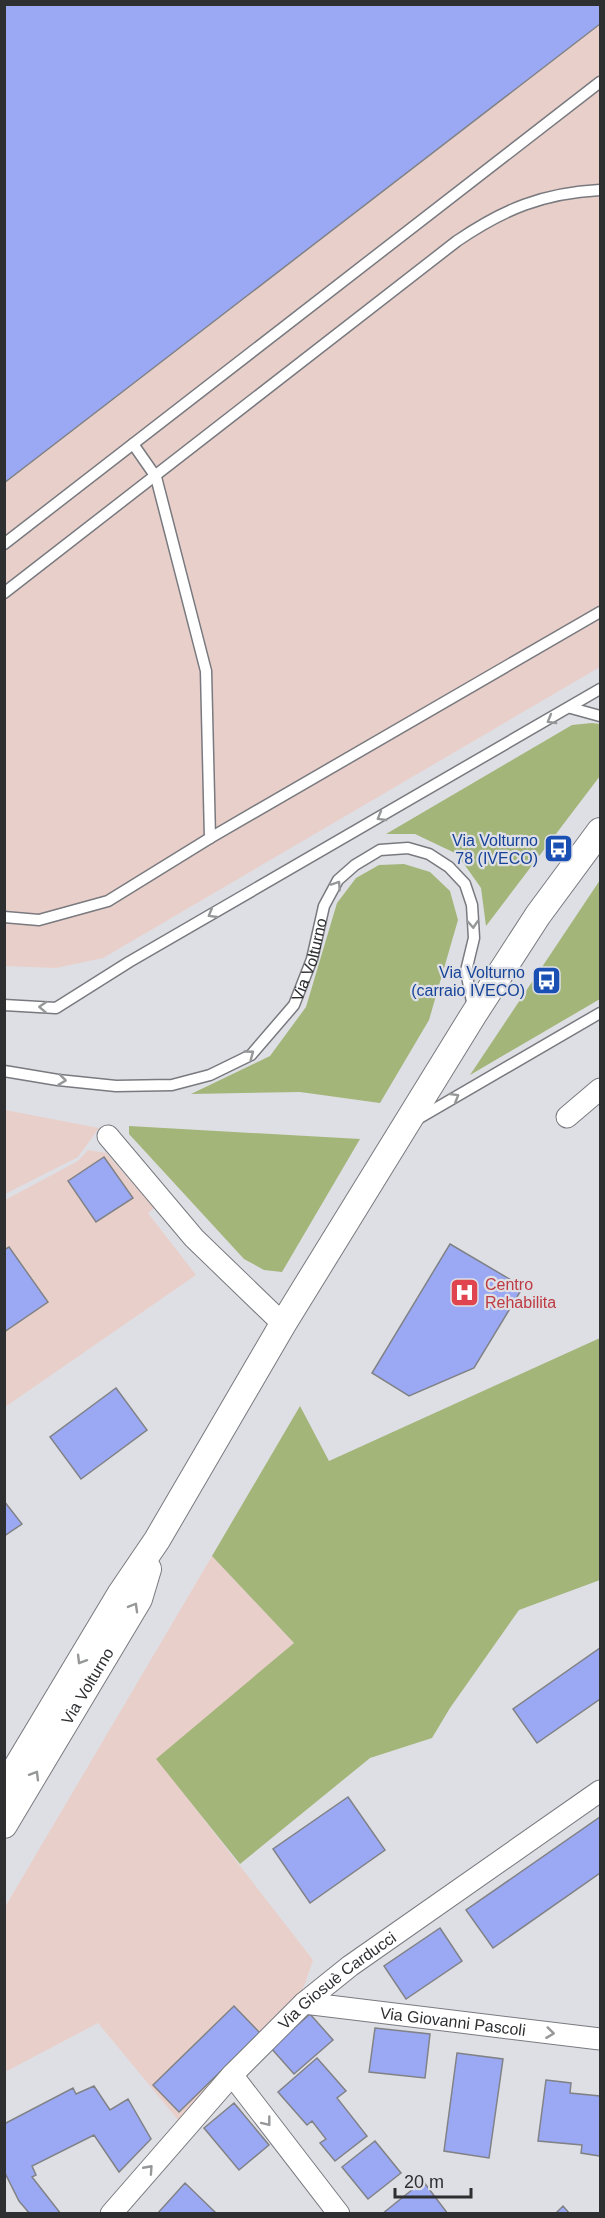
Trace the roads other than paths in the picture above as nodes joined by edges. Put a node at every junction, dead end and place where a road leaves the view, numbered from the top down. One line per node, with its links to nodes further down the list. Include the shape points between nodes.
1 (600, 82): 3 (lane)
2 (600, 190): 4 (lane, via 568,191 492,217)
3 (133, 444): 4 (lane); 5 (lane)
4 (156, 477): 6 (lane); 12 (lane, via 206,671)
5 (4, 544)
6 (4, 593)
7 (600, 612): 12 (lane)
8 (600, 689): 9 (lane)
9 (571, 708): 10 (lane); 14 (lane, one-way to 14, via 129,962 56,1008)
10 (600, 716)
11 (600, 831): 16 (street, Via Volturno, via 538,915)
12 (210, 838): 13 (lane, via 108,901 39,920)
13 (4, 917)
14 (4, 1005)
15 (600, 1013): 20 (lane, one-way to 15)
16 (474, 1014): 17 (lane, Via Volturno, one-way to 16, via 116,1086 172,1085 210,1075 251,1056 294,1005 312,959 324,906 338,880 380,850 408,848 429,854 465,884 472,905 474,938 466,972); 20 (street, Via Volturno)
17 (4, 1071)
18 (600, 1089): 19 (street)
19 (567, 1117)
20 (405, 1126): 22 (street, Via Volturno)
21 (108, 1136): 22 (street, via 194,1238)
22 (283, 1324): 23 (street, Via Volturno)
23 (157, 1540): 24 (street, Via Volturno, one-way to 24); 26 (street, Via Volturno, one-way to 23, via 139,1599)
24 (4, 1788)
25 (600, 1791): 27 (street, Via Giosuè Carducci, via 350,1966)
26 (4, 1825)
27 (304, 2003): 28 (street, Via Giovanni Pascoli, one-way to 28); 29 (street, Via Giosuè Carducci)
28 (600, 2039)
29 (232, 2075): 30 (street, Via Giosuè Carducci, one-way to 29); 31 (street, one-way to 31)
30 (111, 2214)
31 (339, 2214)

